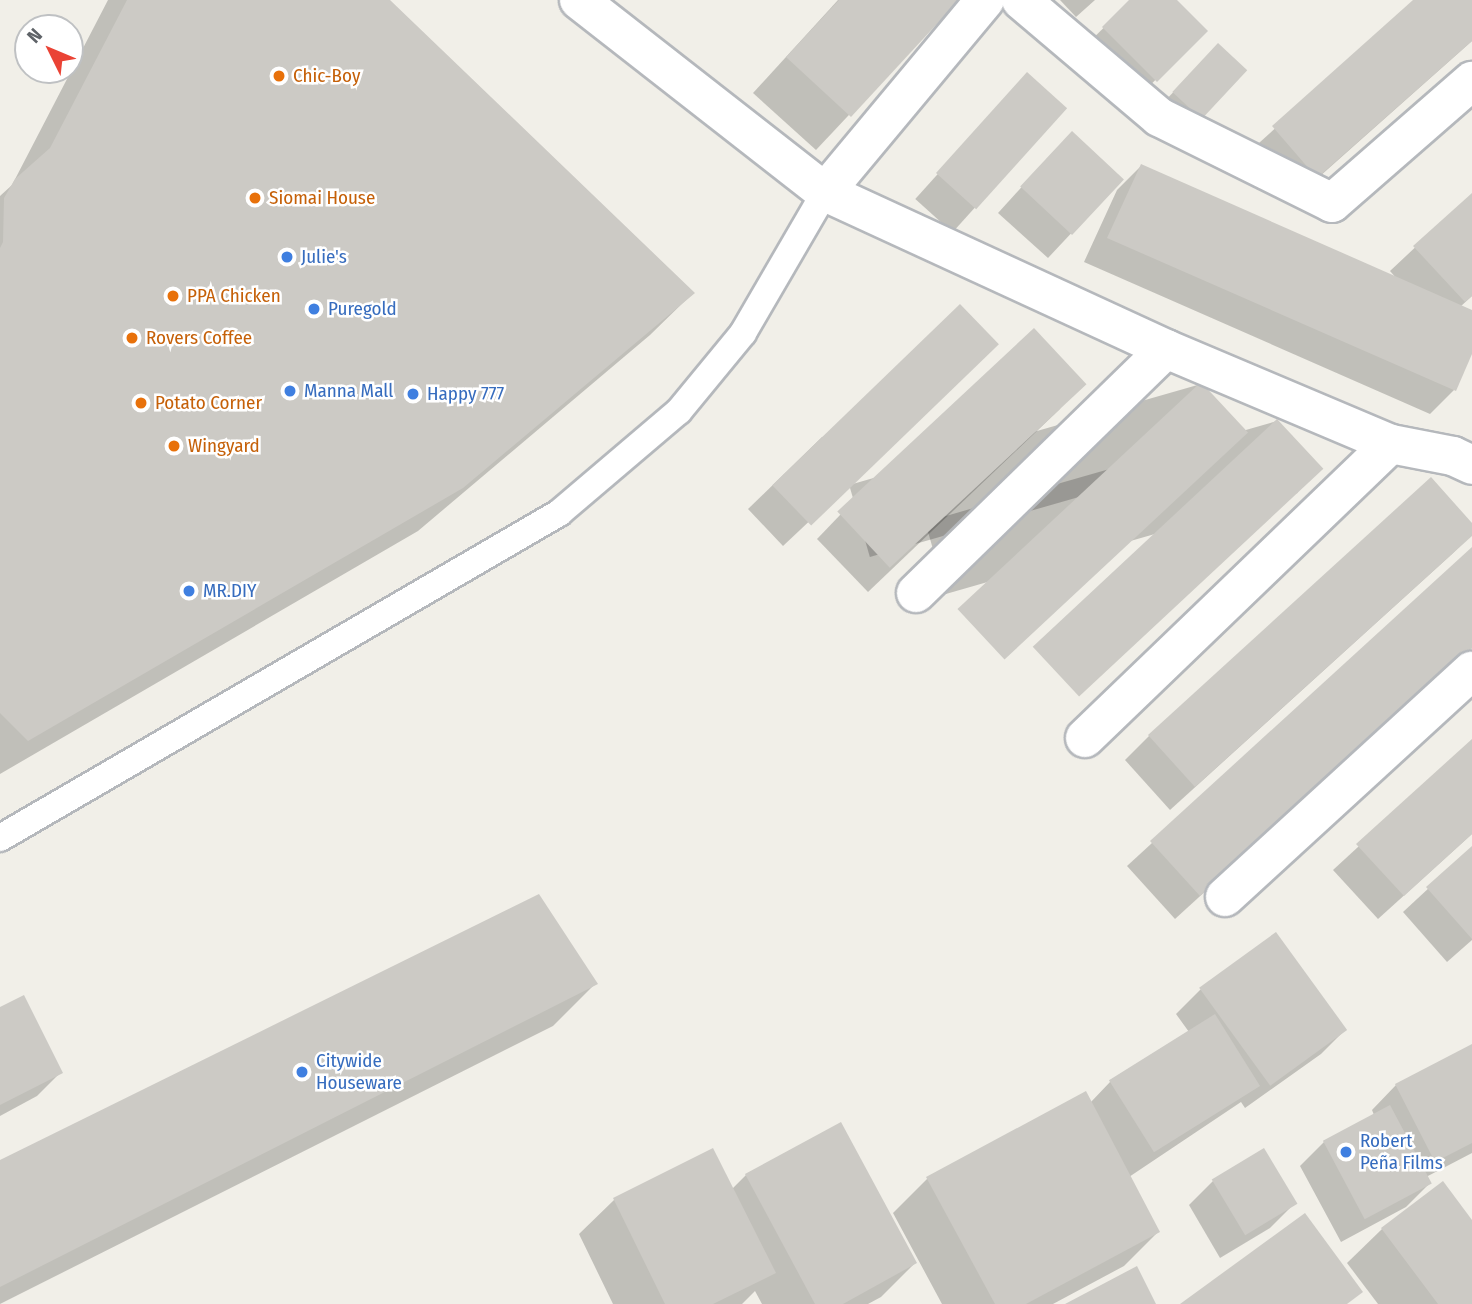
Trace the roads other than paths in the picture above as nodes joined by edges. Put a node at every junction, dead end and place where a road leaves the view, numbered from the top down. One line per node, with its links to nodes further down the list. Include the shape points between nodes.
1 (579, 0): 5 (street)
2 (985, 0): 5 (street)
3 (1021, 0): 4 (street, via 1159,117 1332,203)
4 (1472, 81)
5 (825, 192): 6 (street); 12 (lane, via 743,333 679,411 559,513)
6 (1166, 349): 7 (street); 9 (street)
7 (1391, 444): 8 (street); 11 (street)
8 (1466, 453)
9 (916, 593)
10 (1472, 671): 13 (street)
11 (1086, 738)
12 (4, 829)
13 (1225, 897)

